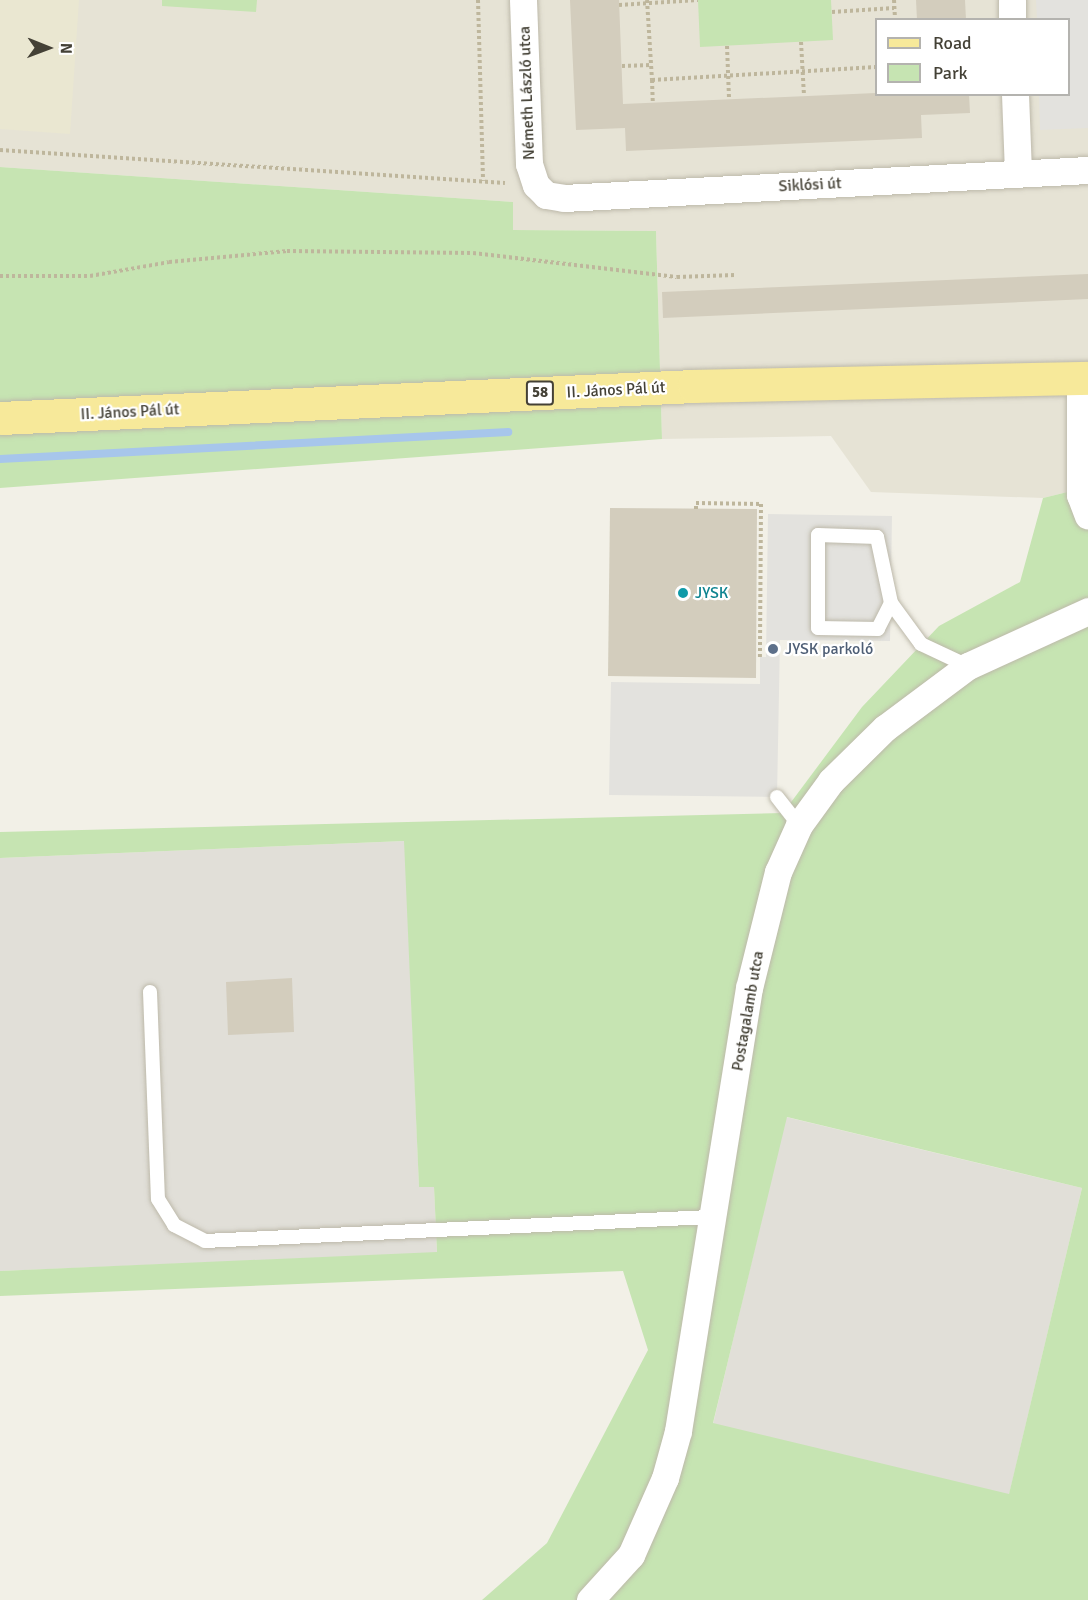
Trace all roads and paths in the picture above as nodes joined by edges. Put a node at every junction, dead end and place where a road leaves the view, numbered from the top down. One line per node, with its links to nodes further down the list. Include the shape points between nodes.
1 (478, 0): 27 (path)
2 (523, 0): 28 (street, Németh László utca, via 529,164)
3 (698, 0): 6 (path)
4 (894, 0): 8 (path)
5 (1012, 0): 11 (street)
6 (647, 2): 7 (path); 14 (path)
7 (619, 5)
8 (894, 8): 9 (path); 10 (path)
9 (832, 12)
10 (895, 18)
11 (1012, 18)
12 (801, 42): 17 (path)
13 (727, 46): 18 (path)
14 (651, 64): 15 (path); 19 (path)
15 (622, 66)
16 (875, 67): 17 (path)
17 (803, 71): 18 (path); 20 (path)
18 (728, 76): 19 (path); 22 (path)
19 (652, 80): 23 (path)
20 (804, 96)
21 (1015, 96): 26 (street)
22 (729, 99)
23 (653, 103)
24 (0, 150): 27 (path)
25 (1088, 170): 26 (street, Siklósi út)
26 (1018, 174): 28 (street, Siklósi út, via 564,198 546,195)
27 (483, 182): 28 (path)
28 (536, 185)
29 (735, 275): 30 (path, via 677,277 473,253 287,251 170,262 90,276)
30 (0, 276)
31 (1084, 378): 32 (main road, II. János Pál út / 58, via 694,386); 36 (street, via 1080,495)
32 (0, 418)
33 (696, 509): 34 (path, via 696,503 761,504)
34 (762, 514): 35 (path); 39 (path)
35 (768, 514)
36 (1088, 516)
37 (891, 603): 37 (lane, via 877,537 818,535 818,628 878,629); 40 (lane, via 921,644)
38 (1088, 611): 40 (street, Postagalamb utca)
39 (760, 657)
40 (968, 666): 42 (street, Postagalamb utca, via 885,728 831,781)
41 (777, 797): 42 (lane)
42 (799, 825): 44 (street, Postagalamb utca, via 778,872 749,988)
43 (150, 992): 44 (lane, via 158,1199 174,1225 206,1240)
44 (711, 1217): 45 (street, Postagalamb utca, via 678,1431 665,1478 631,1555)
45 (590, 1600)

